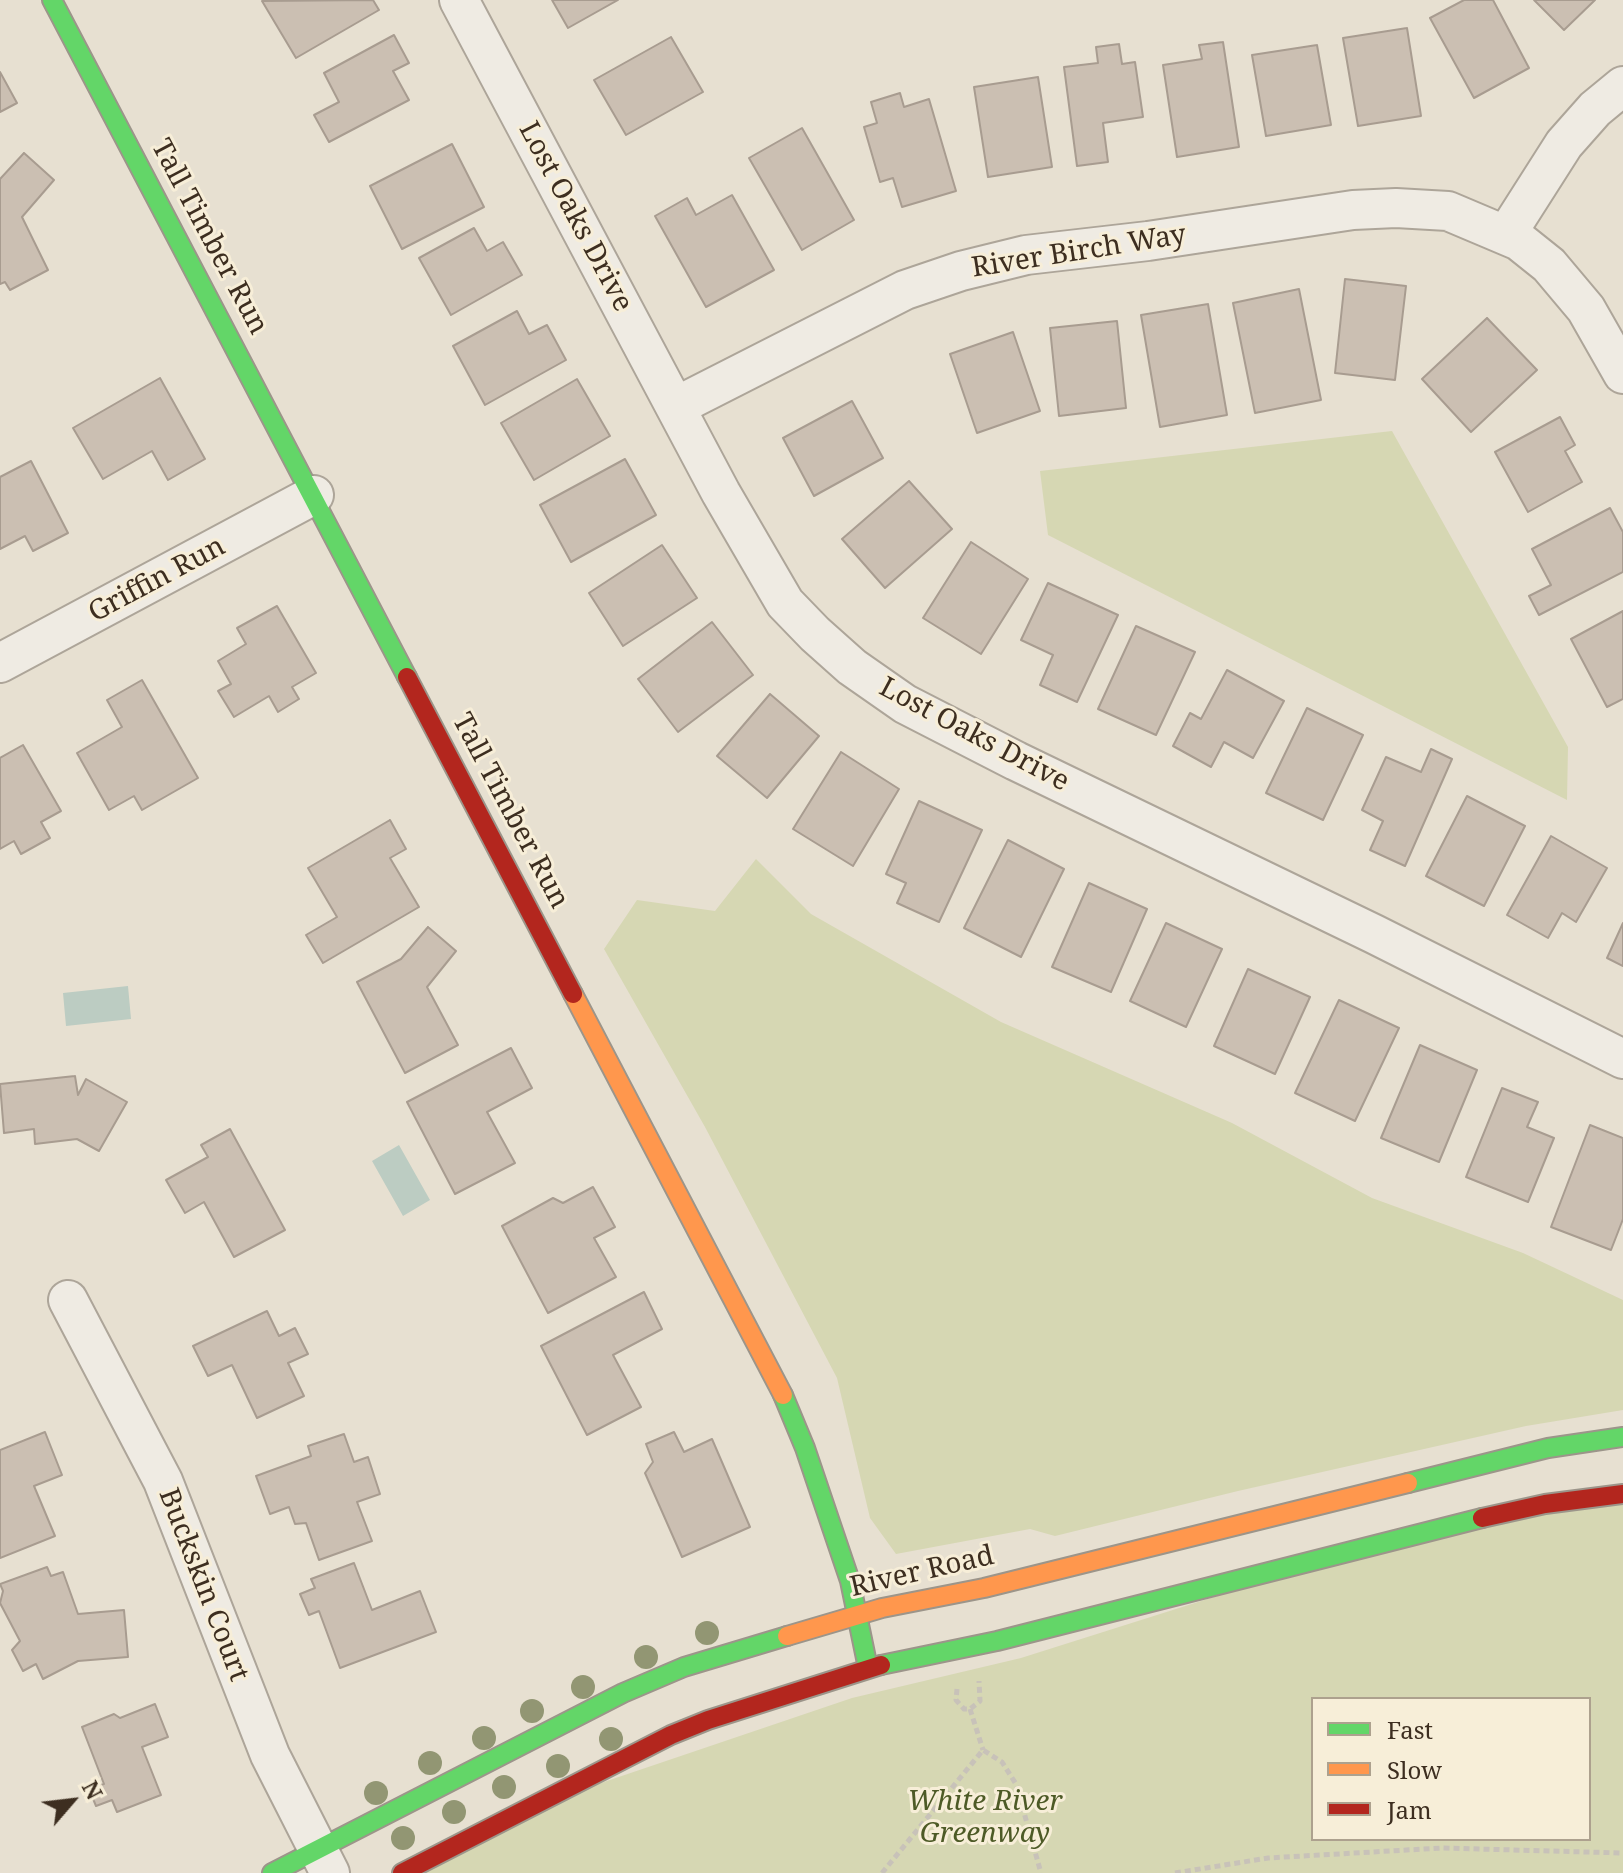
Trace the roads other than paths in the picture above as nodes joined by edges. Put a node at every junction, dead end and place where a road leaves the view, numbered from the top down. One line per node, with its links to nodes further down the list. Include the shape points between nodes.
1 (52, 0): 7 (main road, Tall Timber Run)
2 (459, 0): 6 (street, Lost Oaks Drive)
3 (1623, 86): 4 (street, via 1564,144)
4 (1506, 235): 5 (street, River Birch Way, via 1549,265 1586,309); 6 (street, River Birch Way, via 1448,211 1367,209 1026,255 905,290)
5 (1623, 374)
6 (677, 406): 9 (street, Lost Oaks Drive, via 785,603 852,667 905,704)
7 (314, 495): 8 (street, Griffin Run); 13 (main road, Tall Timber Run, via 787,1403)
8 (0, 663)
9 (1623, 1059)
10 (68, 1300): 15 (street, Buckskin Court, via 163,1481 270,1755)
11 (1623, 1437): 13 (main road, River Road, via 1548,1448)
12 (1623, 1494): 14 (main road, via 1486,1517 985,1644)
13 (858, 1615): 14 (main road, Tall Timber Run); 15 (main road, River Road, via 684,1667 623,1693)
14 (868, 1668): 17 (main road, via 671,1735)
15 (324, 1861): 16 (main road, River Road)
16 (272, 1873)
17 (402, 1873)

